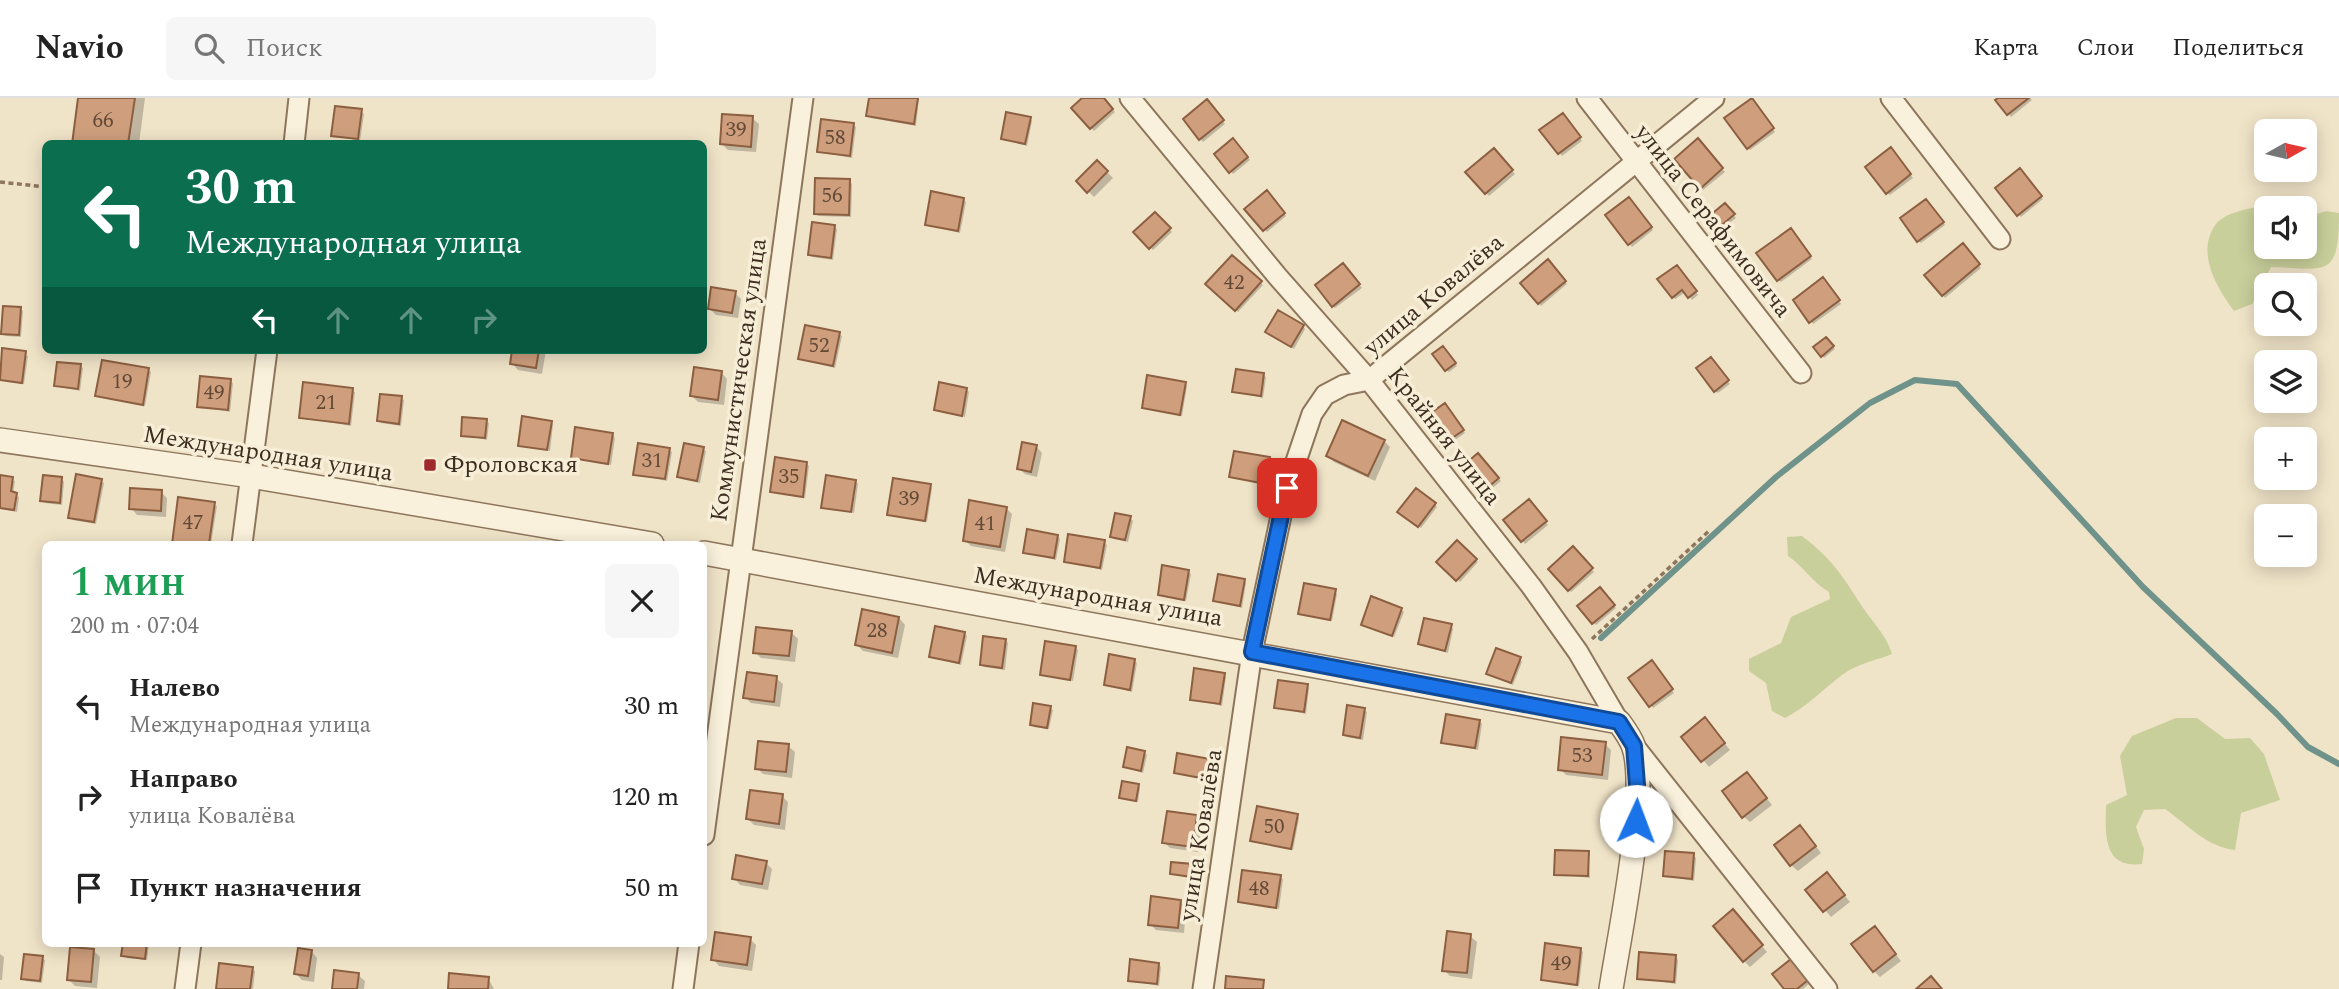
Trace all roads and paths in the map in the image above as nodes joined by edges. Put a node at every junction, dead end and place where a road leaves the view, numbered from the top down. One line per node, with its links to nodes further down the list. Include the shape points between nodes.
1 (299, 98): 7 (street)
2 (803, 98): 21 (street, Коммунистическая улица)
3 (1130, 98): 14 (street, Крайняя улица)
4 (1587, 98): 8 (street, улица Серафимовича)
5 (1714, 98): 8 (street, улица Ковалёва)
6 (1891, 98): 11 (street)
7 (294, 140)
8 (1635, 160): 13 (street, улица Серафимовича); 14 (street, улица Ковалёва)
9 (0, 182): 10 (path)
10 (42, 187)
11 (2000, 239)
12 (266, 354): 16 (street)
13 (1801, 373)
14 (1369, 380): 22 (street, улица Ковалёва, via 1325,395 1312,414 1287,488); 23 (street, Крайняя улица)
15 (0, 440): 16 (street, Международная улица)
16 (251, 476): 18 (street); 19 (street, Международная улица)
17 (1710, 530): 23 (path)
18 (242, 541)
19 (634, 541)
20 (707, 554): 21 (street, Международная улица)
21 (740, 559): 22 (street, Международная улица); 26 (street, Коммунистическая улица)
22 (1252, 652): 24 (street, Международная улица); 31 (street, улица Ковалёва)
23 (1578, 652): 24 (street, Крайняя улица)
24 (1619, 722): 25 (street)
25 (1634, 746): 32 (street, via 1636,821); 33 (street)
26 (707, 812)
27 (190, 947): 29 (street)
28 (688, 947): 30 (street)
29 (185, 989)
30 (683, 989)
31 (1203, 989)
32 (1611, 989)
33 (1827, 989)

